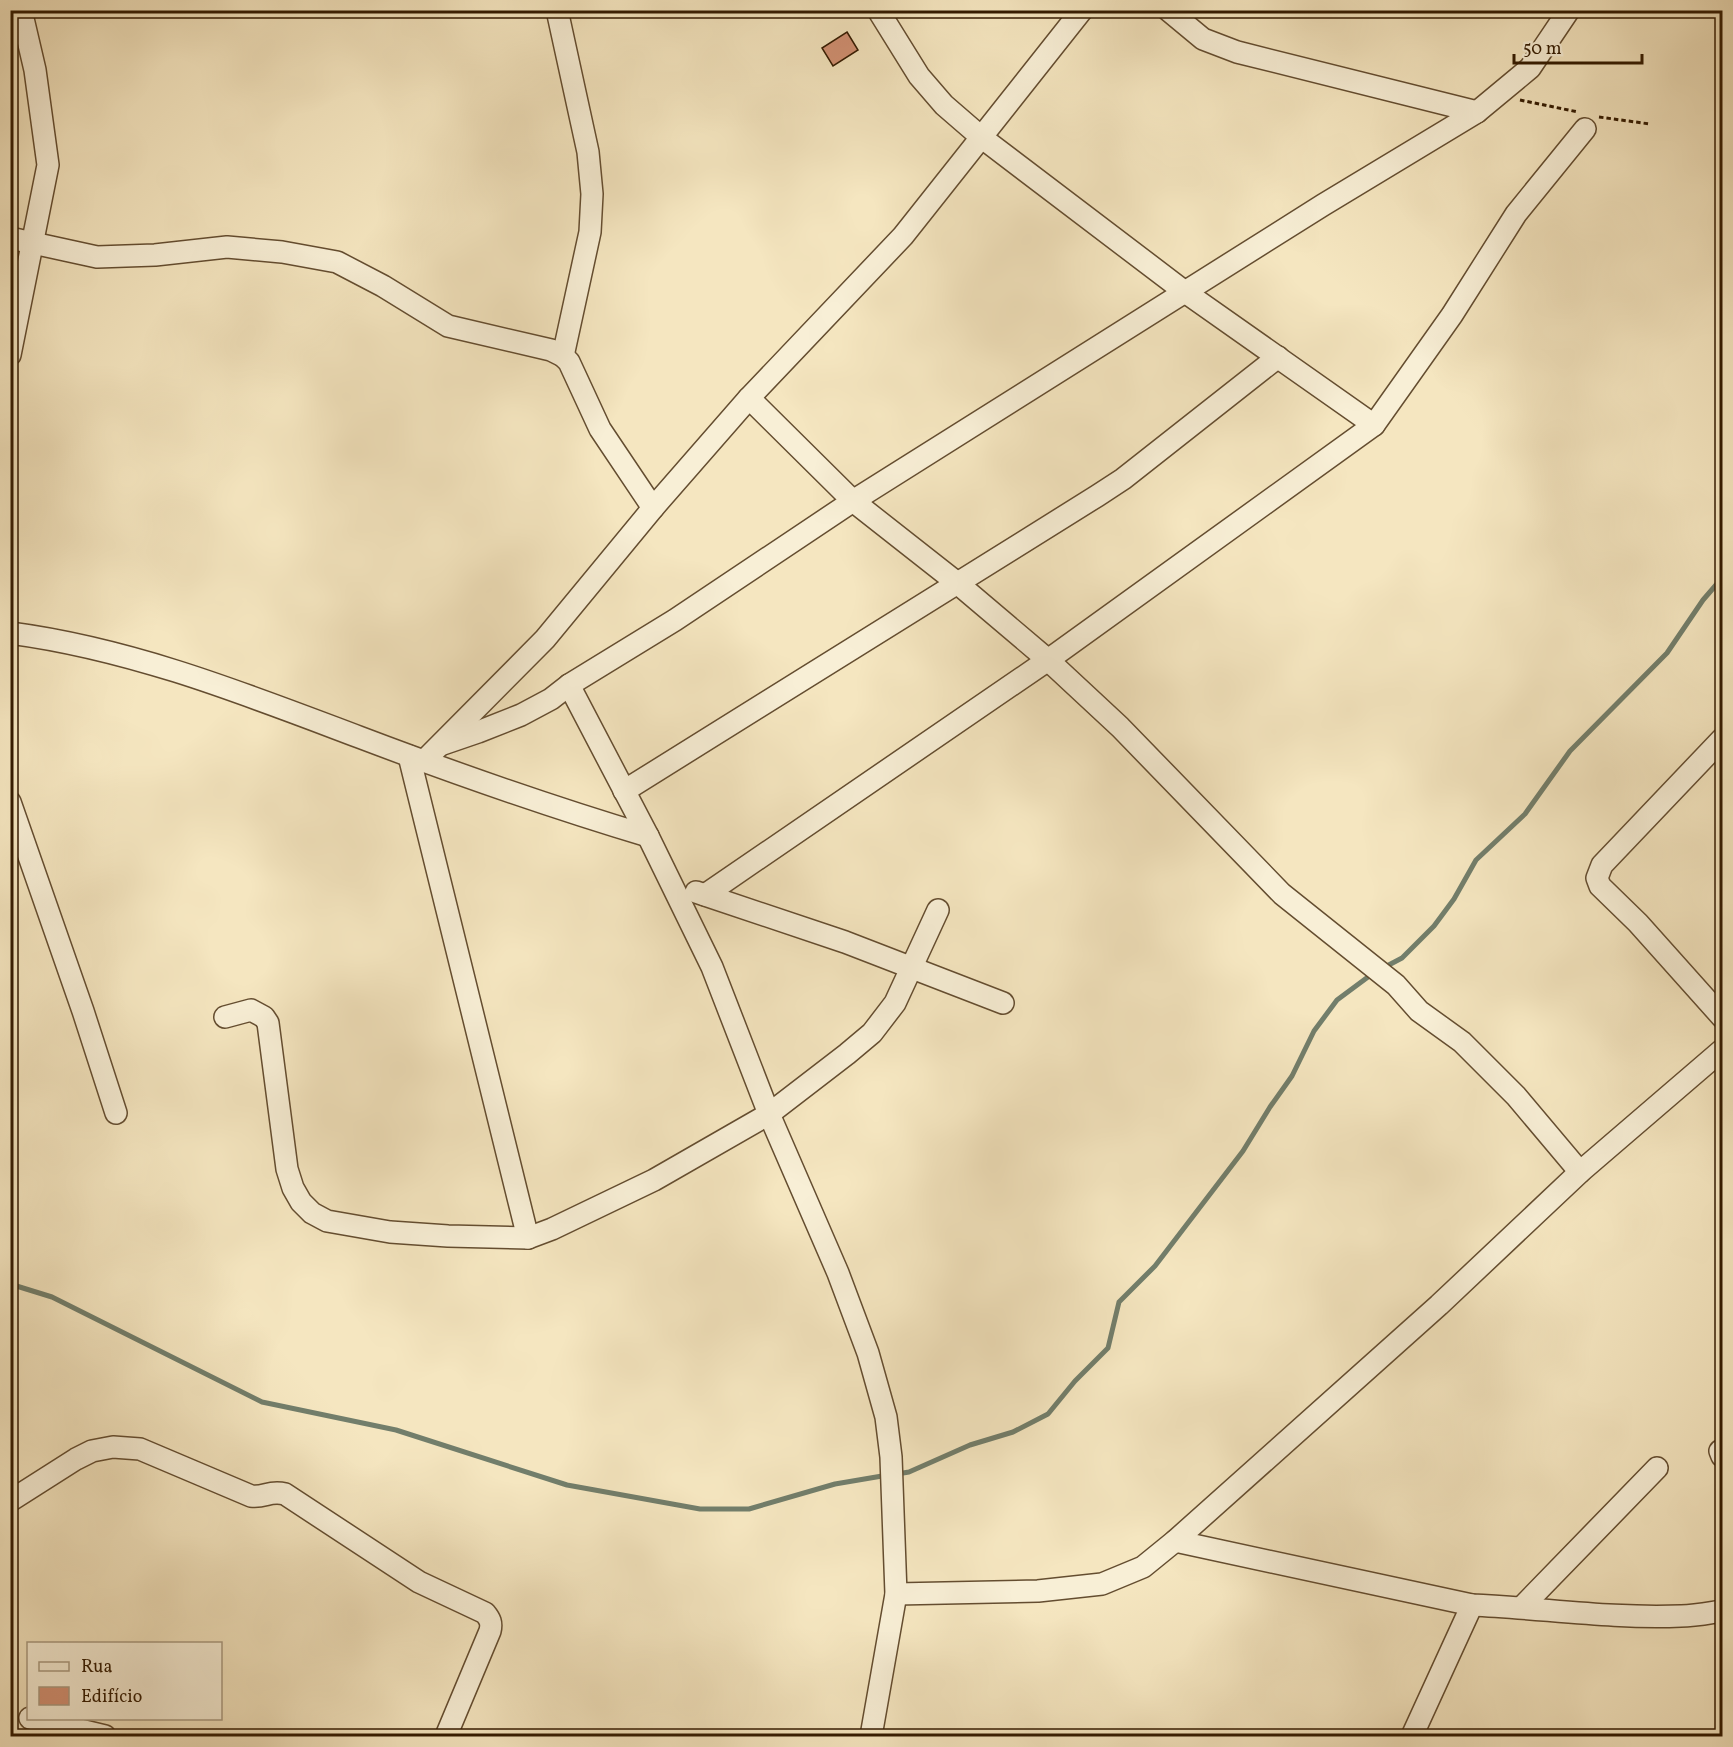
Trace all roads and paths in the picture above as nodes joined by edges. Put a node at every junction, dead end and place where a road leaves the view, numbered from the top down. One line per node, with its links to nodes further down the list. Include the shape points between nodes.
1 (21, 10): 13 (street, via 35,70 48,165)
2 (557, 10): 16 (street, via 588,152 592,194 590,232)
3 (878, 10): 11 (street, via 919,76 944,105)
4 (1082, 10): 11 (street)
5 (1168, 10): 8 (street, via 1203,39 1237,52)
6 (1569, 10): 7 (street, via 1530,68)
7 (1498, 96): 8 (street); 9 (path)
8 (1477, 112): 14 (street)
9 (1589, 120): 10 (path); 19 (street, via 1516,214 1452,315)
10 (1650, 124)
11 (981, 137): 14 (street); 18 (street, via 903,236)
12 (10, 238): 13 (street)
13 (33, 242): 15 (street); 16 (street, via 97,257 226,247 337,262 448,326)
14 (1185, 292): 17 (street); 20 (street)
15 (10, 355)
16 (563, 356): 21 (street, via 600,429)
17 (1278, 357): 19 (street); 22 (street, via 1123,479)
18 (749, 398): 20 (street); 21 (street)
19 (1374, 425): 24 (street)
20 (853, 501): 22 (street); 25 (street, via 675,620)
21 (653, 508): 27 (street, via 545,639)
22 (956, 582): 24 (street); 29 (street)
23 (10, 633): 28 (street, via 147,661)
24 (1048, 660): 33 (street); 42 (street, via 1120,727 1282,894 1396,985 1419,1011 1462,1042)
25 (568, 685): 27 (street, via 521,715); 29 (street)
26 (1722, 739): 38 (street, via 1602,865 1597,878 1600,886)
27 (443, 744): 28 (street)
28 (417, 758): 31 (street); 43 (street)
29 (624, 791): 31 (street)
30 (10, 801): 40 (street)
31 (648, 836): 32 (street)
32 (672, 884): 33 (street); 41 (street, via 712,968)
33 (705, 895): 35 (street)
34 (938, 910): 35 (street)
35 (912, 967): 36 (street); 41 (street, via 895,1004 872,1033)
36 (1003, 1003)
37 (225, 1017): 43 (street, via 251,1010 268,1023 287,1169 301,1202 312,1213 327,1221 390,1232)
38 (1722, 1017)
39 (1722, 1050): 42 (street)
40 (116, 1113)
41 (769, 1114): 43 (street, via 654,1180); 47 (street, via 838,1273 868,1353 886,1417 894,1497)
42 (1580, 1172): 46 (street)
43 (528, 1238)
44 (1657, 1468): 49 (street)
45 (10, 1501): 55 (street, via 76,1459 113,1447 140,1449 251,1496 285,1494 419,1582 490,1618 490,1631)
46 (1175, 1541): 47 (street, via 1143,1567 1102,1584 1038,1591); 48 (street)
47 (896, 1594): 56 (street)
48 (1472, 1605): 49 (street); 57 (street)
49 (1522, 1607): 50 (street, via 1611,1615 1682,1616)
50 (1722, 1611)
51 (10, 1714): 52 (street)
52 (27, 1718)
53 (37, 1720): 54 (street)
54 (105, 1737)
55 (446, 1737)
56 (871, 1737)
57 (1412, 1737)

